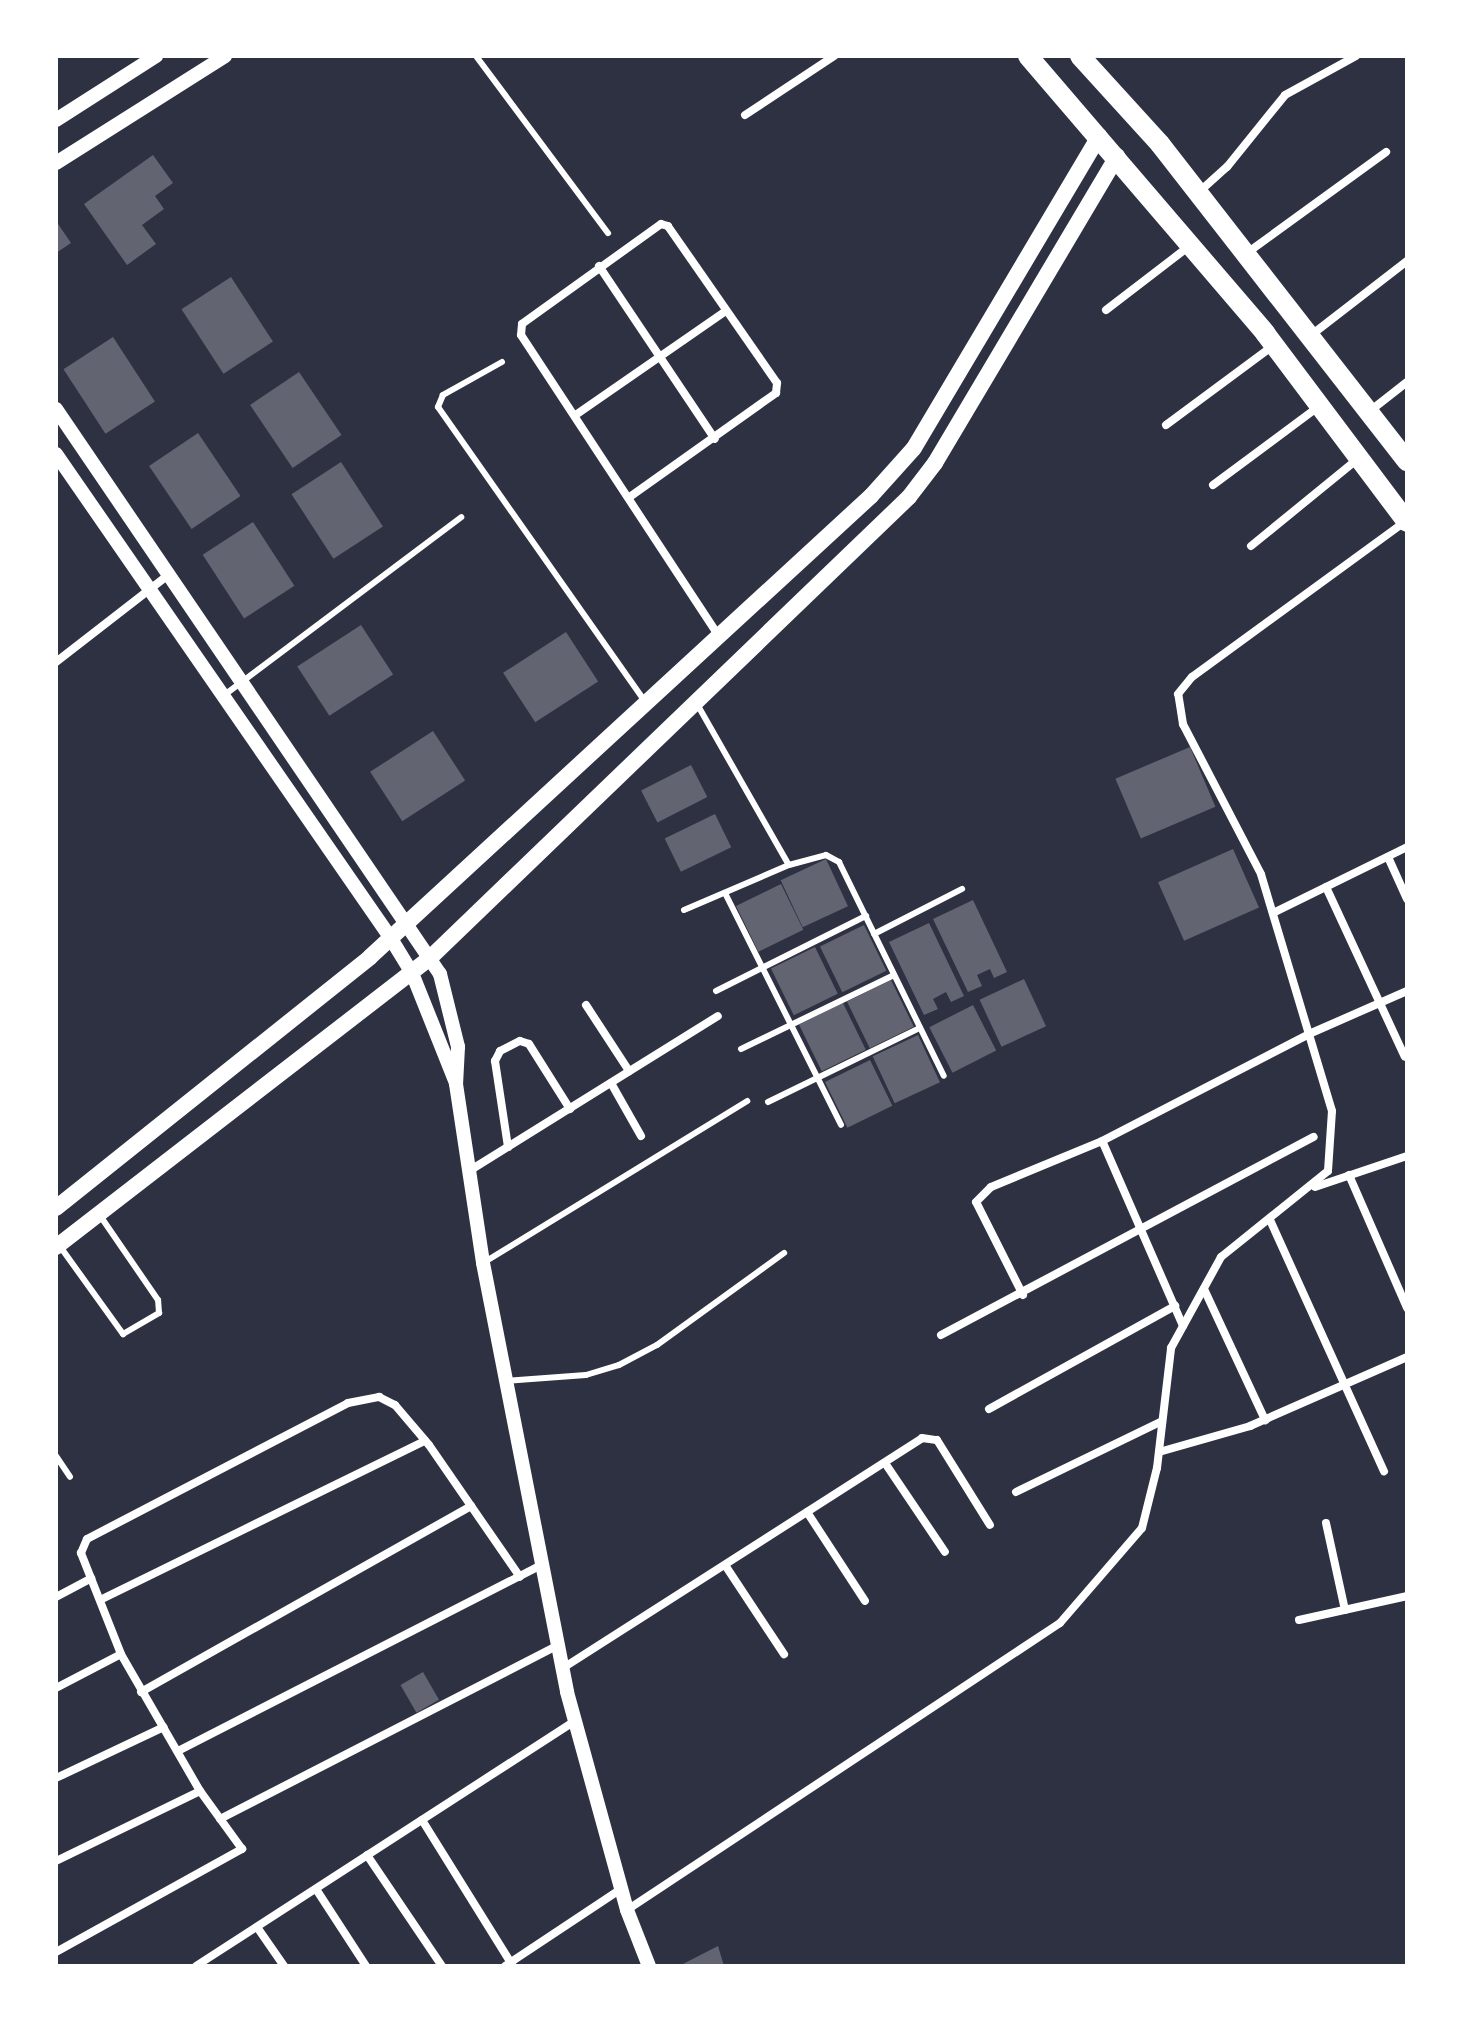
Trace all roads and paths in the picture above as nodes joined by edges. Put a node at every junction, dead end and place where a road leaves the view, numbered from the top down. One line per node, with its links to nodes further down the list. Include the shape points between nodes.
1 (156, 56): 9 (street)
2 (225, 56): 13 (street)
3 (476, 56): 15 (lane)
4 (834, 56): 8 (street)
5 (1028, 56): 10 (main road)
6 (1080, 56): 14 (main road)
7 (1356, 56): 14 (street, via 1285,95 1227,167)
8 (745, 115)
9 (56, 120)
10 (1099, 136): 12 (main road); 43 (main road, via 914,448 871,496)
11 (1386, 152): 17 (street)
12 (1117, 156): 16 (main road); 47 (main road, via 935,463 909,497)
13 (56, 163)
14 (1198, 193): 17 (main road)
15 (608, 233)
16 (1190, 244): 20 (street); 23 (main road)
17 (1246, 254): 22 (main road)
18 (1407, 261): 22 (street)
19 (599, 266): 21 (street, via 654,226 668,226); 24 (street); 30 (street, via 522,324 521,335)
20 (1106, 310)
21 (726, 311): 24 (street); 32 (street, via 777,383 776,393)
22 (1310, 336): 29 (main road)
23 (1274, 345): 27 (main road); 31 (street)
24 (659, 358): 30 (street); 32 (street)
25 (502, 362): 48 (lane, via 443,395 438,407)
26 (1407, 382): 29 (street)
27 (1320, 406): 34 (main road); 36 (street)
28 (56, 409): 41 (street)
29 (1369, 412): 35 (main road)
30 (577, 414): 37 (street)
31 (1166, 425)
32 (715, 439): 37 (street)
33 (56, 454): 42 (street)
34 (1359, 457): 39 (main road); 40 (street)
35 (1407, 461)
36 (1213, 485)
37 (631, 496): 43 (street)
38 (461, 517): 45 (lane)
39 (1407, 521): 57 (street, via 1192,677 1178,694 1183,724 1261,874)
40 (1251, 546)
41 (168, 575): 42 (street); 45 (street)
42 (150, 592): 44 (street); 46 (street)
43 (720, 639): 48 (main road)
44 (56, 662)
45 (240, 681): 46 (lane); 59 (street)
46 (223, 696): 61 (street)
47 (696, 701): 51 (lane); 62 (main road)
48 (648, 705): 59 (main road)
49 (1407, 847): 50 (street)
50 (1388, 857): 52 (street); 55 (street)
51 (789, 865): 54 (lane); 58 (lane, via 826,855 839,862)
52 (1326, 887): 57 (street); 68 (street)
53 (962, 889): 60 (lane)
54 (726, 895): 56 (lane); 63 (lane)
55 (1407, 899)
56 (684, 910)
57 (1273, 913): 73 (street)
58 (866, 916): 60 (lane); 63 (lane)
59 (408, 921): 61 (main road); 62 (street)
60 (874, 934): 65 (lane)
61 (390, 937): 64 (street); 93 (main road)
62 (431, 957): 64 (main road); 80 (street, via 458,1047)
63 (764, 968): 66 (lane); 71 (lane)
64 (412, 973): 80 (street); 94 (main road)
65 (894, 975): 71 (lane); 72 (lane)
66 (716, 991)
67 (1407, 991): 68 (street)
68 (1377, 1004): 73 (street); 75 (street)
69 (586, 1005): 76 (street)
70 (718, 1016): 76 (street)
71 (791, 1024): 74 (lane); 78 (lane)
72 (920, 1028): 77 (lane); 78 (lane)
73 (1309, 1034): 87 (street); 92 (street, via 1332,1111 1328,1171)
74 (741, 1049)
75 (1405, 1057)
76 (629, 1071): 79 (street)
77 (944, 1076)
78 (817, 1077): 82 (lane); 84 (lane)
79 (611, 1083): 83 (street); 85 (street)
80 (456, 1084): 90 (street)
81 (747, 1101): 99 (lane)
82 (768, 1102)
83 (570, 1109): 88 (street); 88 (street, via 529,1044 520,1041 500,1051 495,1061)
84 (841, 1125)
85 (641, 1136)
86 (1314, 1137): 96 (street)
87 (1102, 1141): 96 (street); 101 (street, via 991,1187 976,1202)
88 (508, 1147): 90 (street)
89 (1407, 1156): 91 (street)
90 (469, 1171): 99 (street)
91 (1349, 1175): 92 (street); 103 (street)
92 (1310, 1188): 95 (street)
93 (56, 1208)
94 (99, 1214): 97 (main road); 97 (lane, via 158,1300 159,1313 123,1334)
95 (1270, 1220): 100 (street, via 1221,1257); 108 (street)
96 (1142, 1232): 101 (street); 102 (street)
97 (58, 1246)
98 (784, 1253): 107 (lane, via 657,1345 619,1365 586,1375)
99 (483, 1263): 107 (street)
100 (1204, 1289): 104 (street); 110 (street)
101 (1023, 1295): 105 (street)
102 (1175, 1306): 104 (street); 109 (street)
103 (1407, 1308)
104 (1183, 1326): 111 (street, via 1171,1348)
105 (941, 1335)
106 (1407, 1357): 108 (street)
107 (506, 1381): 124 (street)
108 (1342, 1387): 110 (street); 116 (street)
109 (989, 1409)
110 (1265, 1420): 113 (street)
111 (1162, 1421): 113 (street); 118 (street)
112 (425, 1441): 119 (street); 127 (street, via 395,1405 379,1397 348,1403 87,1539 81,1553); 130 (street)
113 (1159, 1452): 151 (street, via 1142,1528 1060,1623)
114 (56, 1456): 117 (lane)
115 (885, 1463): 120 (street); 122 (street, via 922,1438 937,1440); 123 (street)
116 (1384, 1471)
117 (70, 1477)
118 (1016, 1492)
119 (471, 1506): 126 (street); 139 (street)
120 (807, 1512): 125 (street); 131 (street)
121 (1326, 1523): 132 (street)
122 (990, 1525)
123 (945, 1552)
124 (542, 1565): 126 (street); 134 (street)
125 (725, 1565): 136 (street); 137 (street)
126 (520, 1577): 142 (street)
127 (91, 1578): 129 (street); 130 (street)
128 (1407, 1596): 132 (street)
129 (56, 1597)
130 (100, 1600): 135 (street)
131 (865, 1601)
132 (1345, 1610): 133 (street)
133 (1299, 1620)
134 (558, 1645): 137 (street); 145 (street)
135 (121, 1654): 138 (street); 139 (street)
136 (784, 1654)
137 (563, 1668): 140 (street)
138 (56, 1688)
139 (141, 1692): 141 (street)
140 (575, 1721): 146 (street); 150 (street)
141 (164, 1727): 142 (street); 143 (street)
142 (178, 1751): 144 (street)
143 (56, 1778)
144 (200, 1791): 145 (street); 148 (street)
145 (220, 1819): 153 (street, via 242,1849)
146 (422, 1820): 147 (street); 154 (street)
147 (367, 1855): 149 (street); 158 (street)
148 (56, 1861)
149 (316, 1889): 152 (street); 157 (street)
150 (621, 1889): 151 (street); 154 (street)
151 (627, 1910): 159 (street)
152 (257, 1927): 155 (street); 156 (street)
153 (56, 1952)
154 (510, 1965)
155 (197, 1966)
156 (284, 1966)
157 (366, 1966)
158 (442, 1966)
159 (649, 1966)

